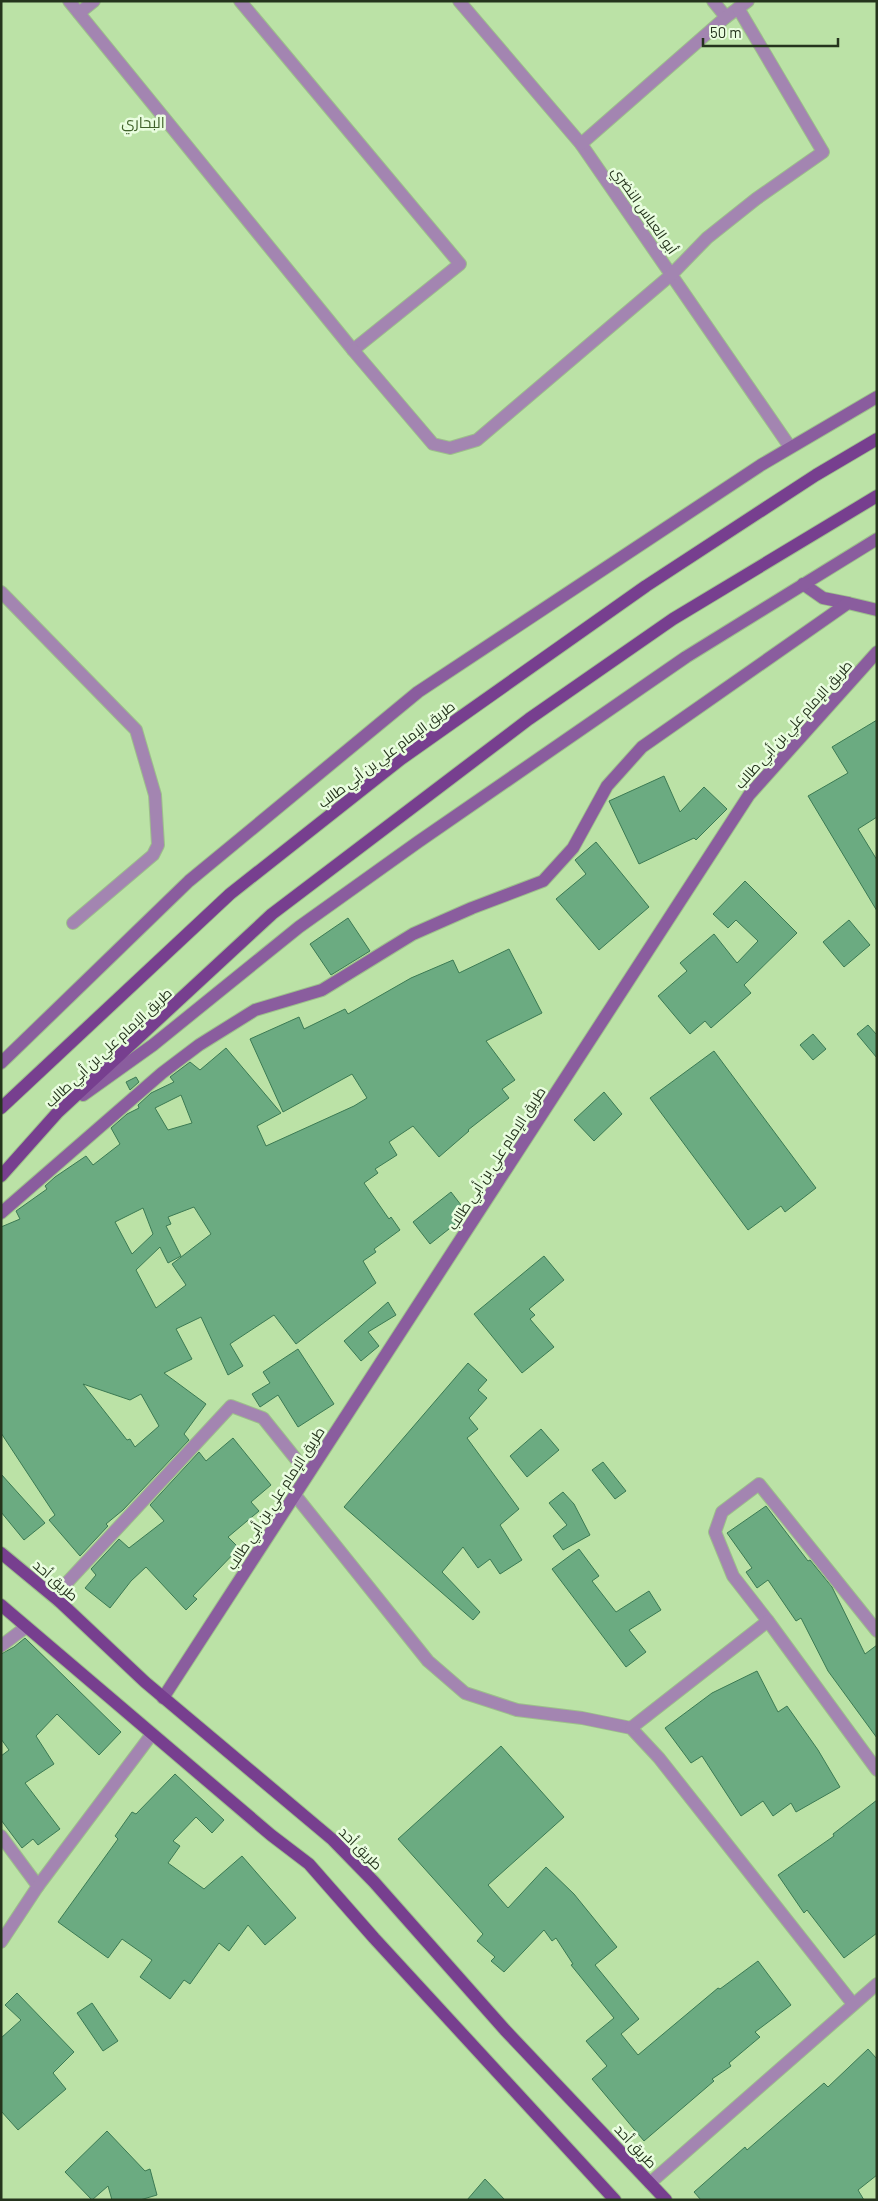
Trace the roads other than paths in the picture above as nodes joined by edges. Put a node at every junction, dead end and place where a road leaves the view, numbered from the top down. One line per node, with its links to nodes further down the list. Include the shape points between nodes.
1 (69, 1): 7 (street)
2 (94, 1): 7 (street)
3 (240, 1): 11 (street, via 460,264)
4 (459, 1): 9 (street, أبو العباس النضري)
5 (713, 1): 8 (street)
6 (743, 5): 8 (street); 10 (street, via 823,152 707,238)
7 (79, 13): 11 (street)
8 (726, 17): 9 (street)
9 (581, 144): 10 (street, أبو العباس النضري)
10 (671, 275): 11 (street, via 477,440 450,448 434,444); 14 (street, أبو العباس النضري)
11 (353, 350)
12 (877, 398): 14 (street)
13 (877, 439): 24 (main road, طريق الإمام علي بن أبي طالب, via 646,586 400,758 230,894)
14 (790, 448): 23 (street, via 418,692 189,881)
15 (877, 496): 25 (main road, طريق الإمام علي بن أبي طالب, via 673,619 529,719 272,914)
16 (877, 539): 17 (street)
17 (803, 584): 19 (street, via 823,598); 25 (street, via 686,657 418,842 300,927 153,1045)
18 (1, 592): 22 (street, via 136,730 156,795 158,845 153,855)
19 (848, 602): 20 (street); 27 (street, via 642,747 607,786 573,848 543,881 413,934 322,990 255,1010 162,1073)
20 (877, 610)
21 (877, 652): 28 (street, طريق الإمام علي بن أبي طالب, via 749,795)
22 (74, 923)
23 (1, 1063)
24 (1, 1108)
25 (58, 1112): 26 (main road, طريق الإمام علي بن أبي طالب)
26 (1, 1176)
27 (1, 1213)
28 (308, 1474): 29 (street, طريق الإمام علي بن أبي طالب); 31 (street, via 263,1418 231,1406 62,1588)
29 (295, 1495): 37 (street, طريق الإمام علي بن أبي طالب); 38 (street, via 428,1661 465,1693 517,1710)
30 (1, 1553): 31 (main road, طريق أحد)
31 (59, 1601): 37 (main road, طريق أحد)
32 (1, 1605): 34 (main road)
33 (768, 1621): 35 (street, via 733,1576 715,1532 722,1512 759,1484); 38 (street); 40 (street)
34 (26, 1627): 36 (street); 39 (main road)
35 (877, 1631)
36 (1, 1646)
37 (163, 1698): 46 (main road, طريق أحد, via 333,1840 505,2030)
38 (631, 1728): 45 (street, via 659,1758)
39 (152, 1734): 42 (street); 47 (main road, via 308,1864)
40 (877, 1770)
41 (1, 1836): 42 (street)
42 (38, 1886): 43 (street)
43 (1, 1942)
44 (877, 1984): 45 (street)
45 (854, 2004): 46 (street)
46 (650, 2183): 48 (main road, طريق أحد)
47 (615, 2200)
48 (666, 2200)

